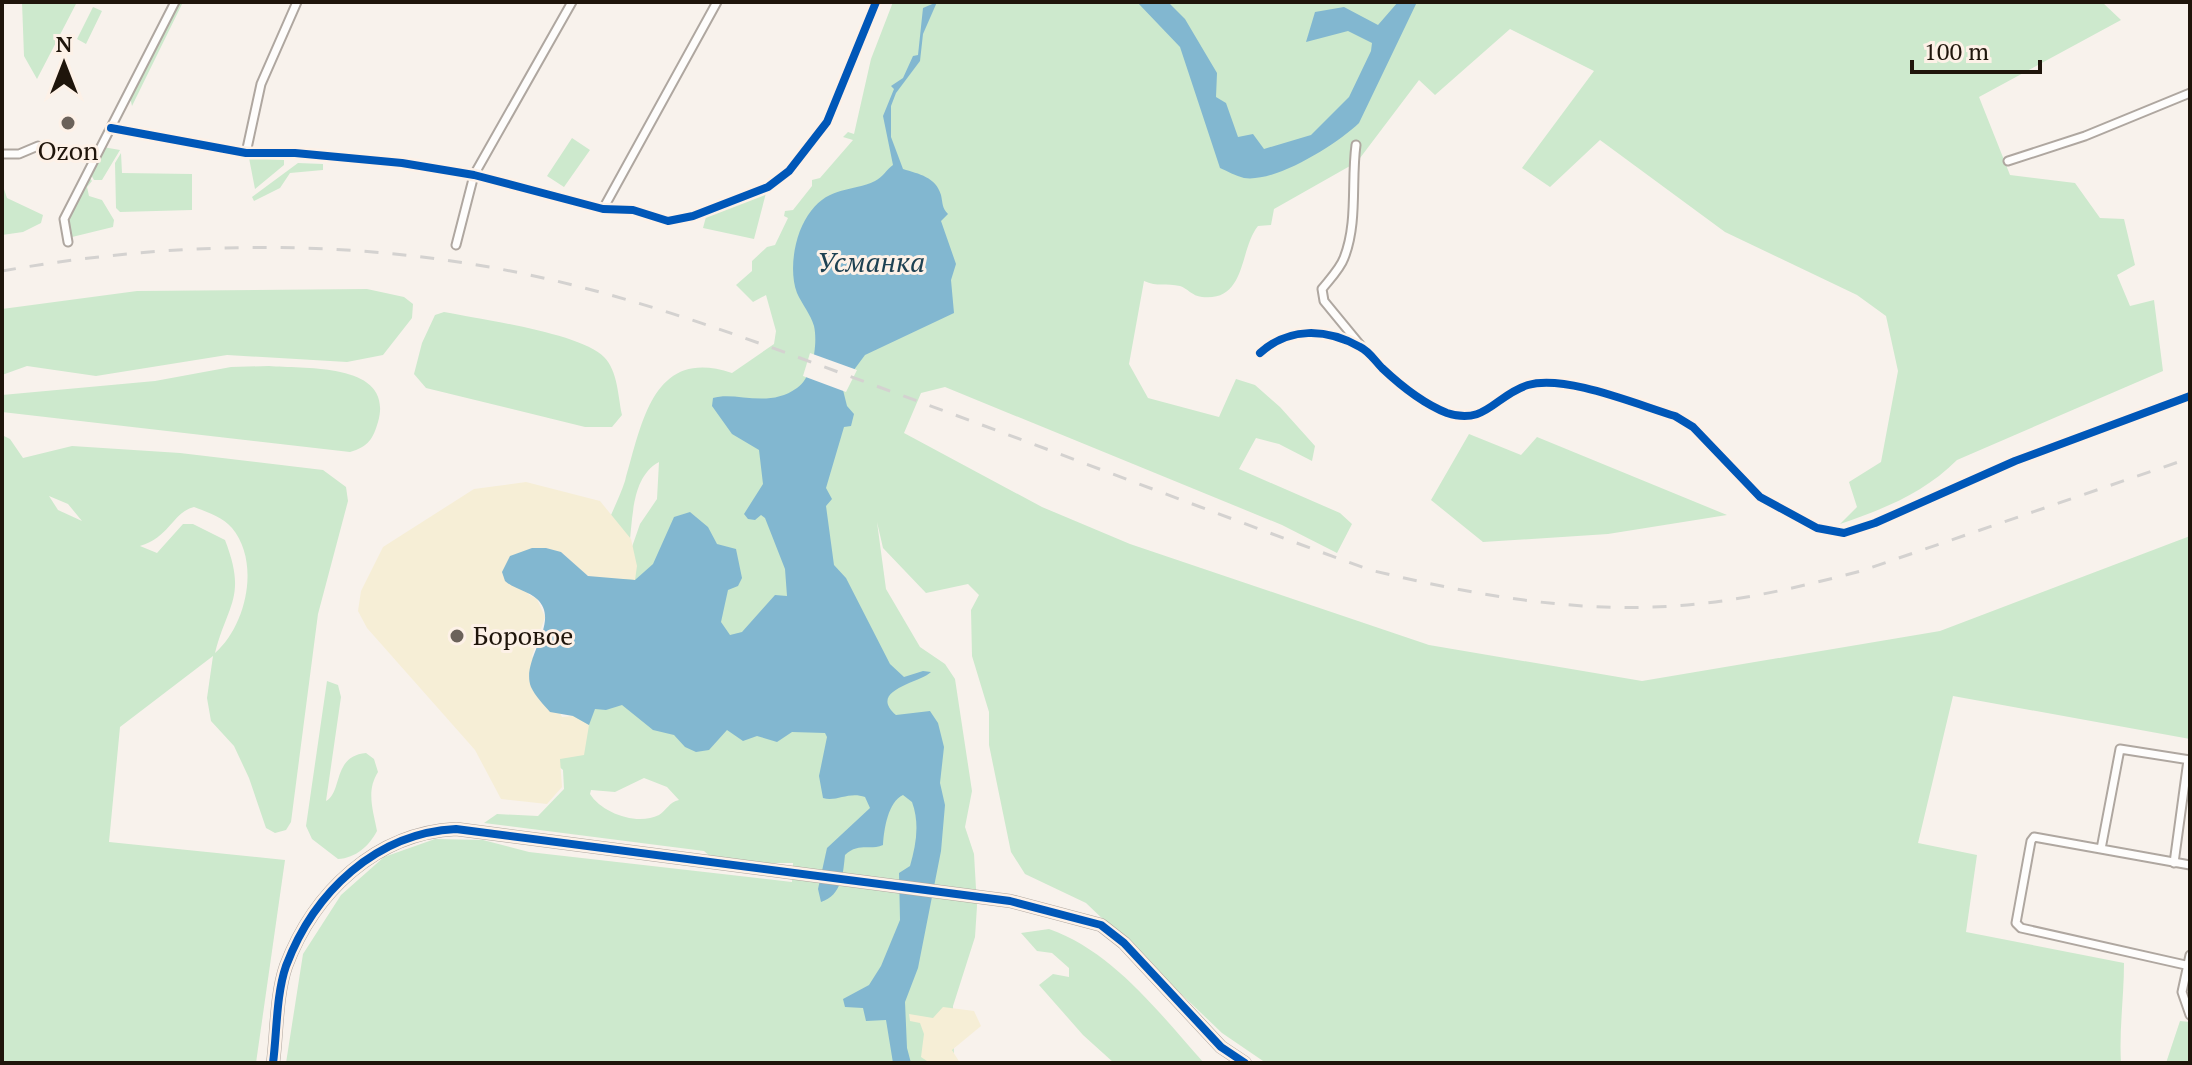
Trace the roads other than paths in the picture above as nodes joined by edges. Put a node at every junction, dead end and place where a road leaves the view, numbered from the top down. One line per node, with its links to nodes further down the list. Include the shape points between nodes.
1 (175, 2): 7 (street)
2 (297, 2): 10 (street, via 261,84)
3 (572, 2): 13 (street)
4 (717, 2): 14 (street)
5 (876, 2): 14 (street, via 827,122 779,179 693,216 668,221 633,210)
6 (2190, 93): 12 (street)
7 (111, 128): 10 (street); 15 (street, via 64,219)
8 (1356, 145): 17 (street, via 1344,259 1322,289 1324,301)
9 (38, 146): 11 (street)
10 (246, 153): 13 (street, via 402,163)
11 (2, 154)
12 (2008, 161)
13 (474, 175): 14 (street); 16 (street)
14 (603, 209)
15 (68, 242)
16 (456, 245)
17 (1362, 348): 18 (street, via 1307,331 1271,343); 19 (street, via 1412,392 1462,417 1477,416 1513,390 1544,382 1675,416 1693,427 1760,497 1817,528 1844,533)
18 (1260, 353)
19 (2190, 396)
20 (2189, 760): 21 (street, via 2120,749); 22 (street)
21 (2101, 849): 22 (street); 25 (street, via 2034,837 2016,923)
22 (2174, 863): 23 (street)
23 (2190, 865)
24 (2190, 955): 25 (street)
25 (2189, 966): 26 (street, via 2182,992)
26 (2190, 1015)
27 (273, 1063): 28 (street, via 286,968 316,908 349,874 399,839 456,829 1034,905 1101,925 1221,1047)
28 (1245, 1063)

